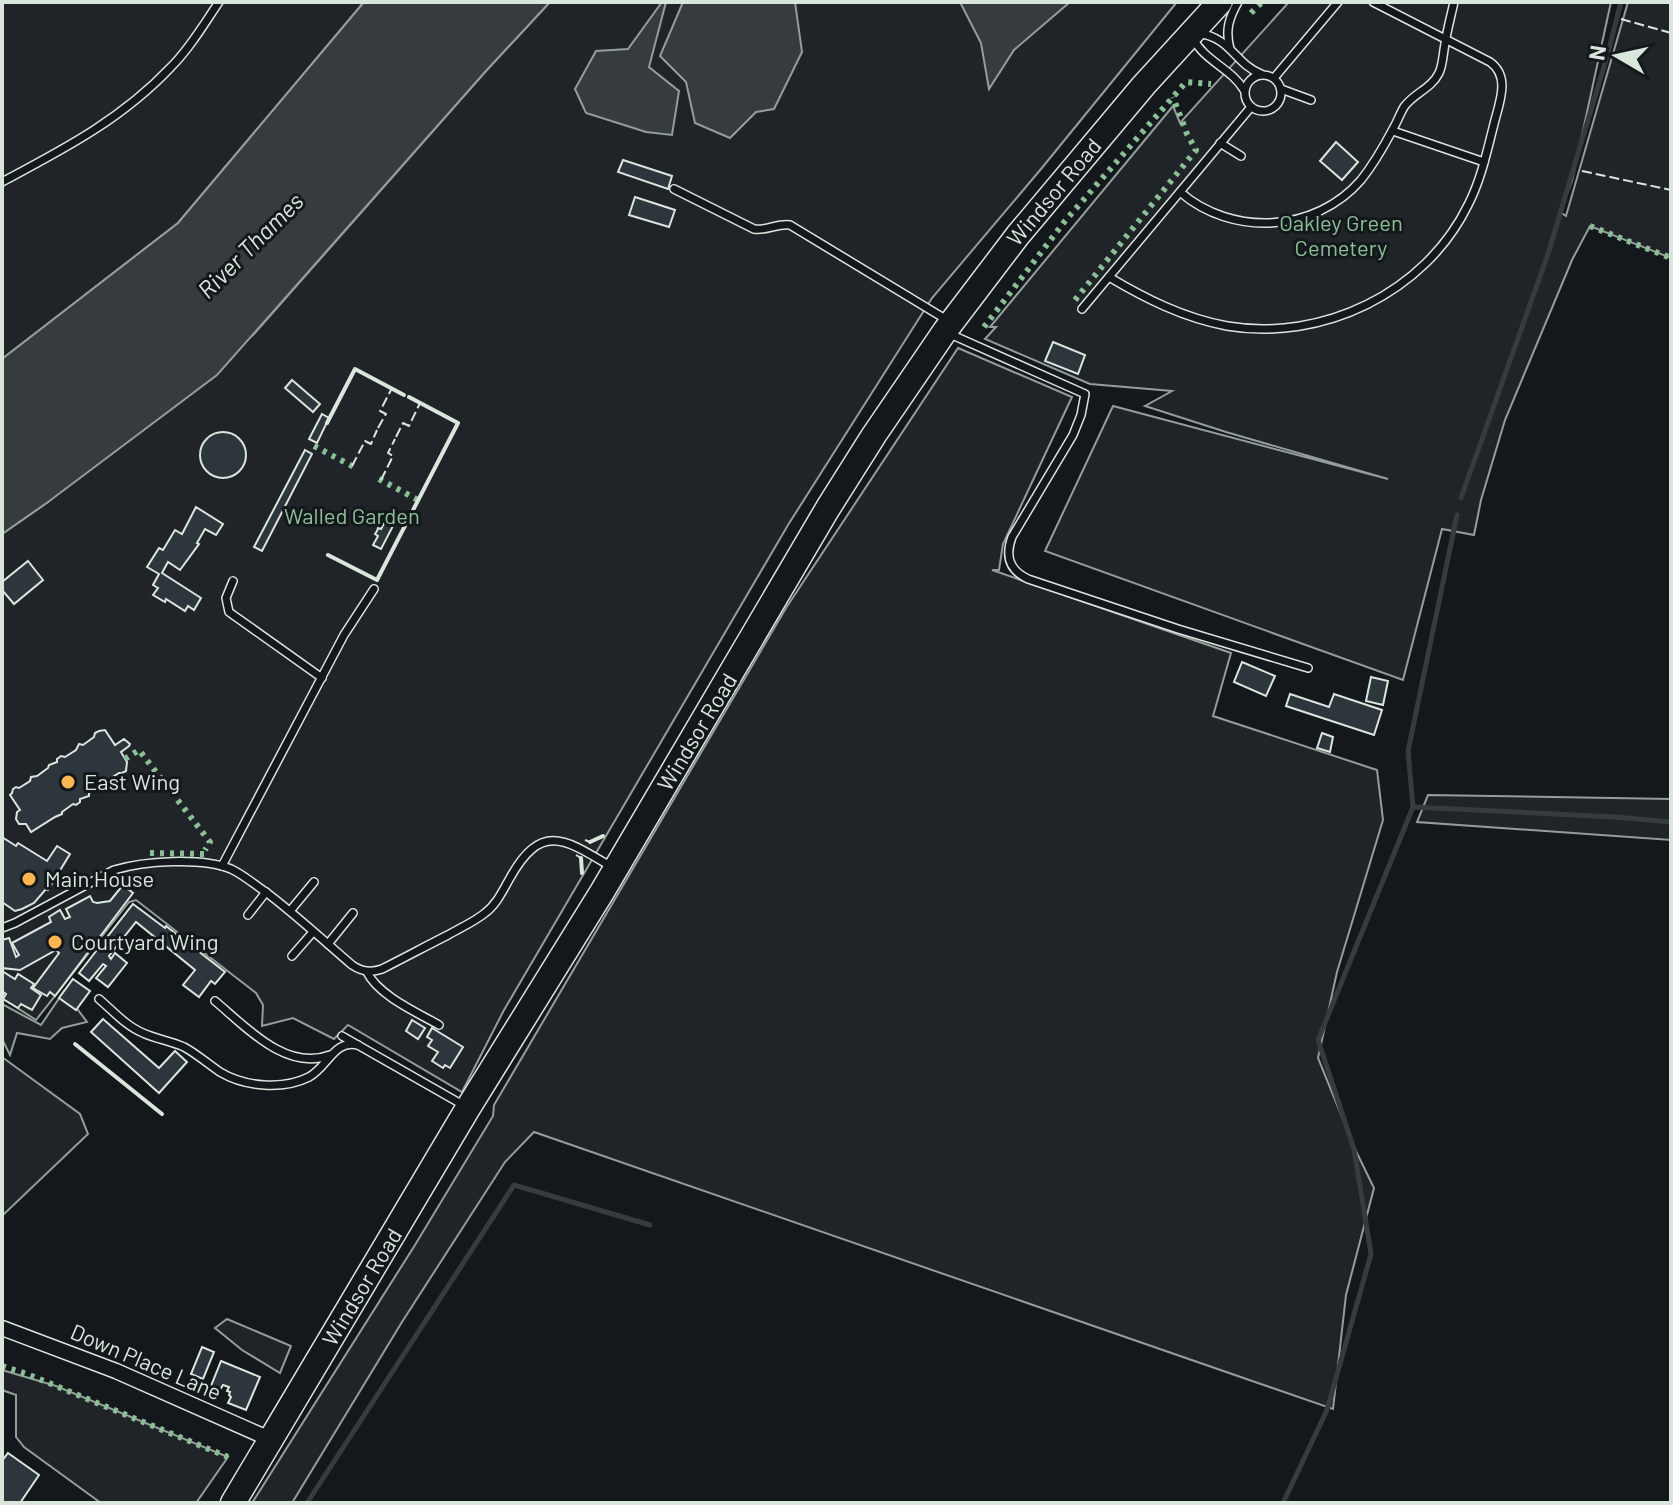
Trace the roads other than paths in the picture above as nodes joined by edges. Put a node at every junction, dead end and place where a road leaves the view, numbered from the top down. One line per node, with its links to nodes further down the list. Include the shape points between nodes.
1 (219, 2): 20 (lane, via 173,66 128,108)
2 (1220, 2): 7 (main road, Windsor Road)
3 (1238, 2): 9 (lane, via 1227,29)
4 (1338, 2): 11 (lane)
5 (1373, 2): 8 (lane)
6 (1454, 2): 8 (lane)
7 (1191, 33): 9 (lane, via 1214,37); 13 (lane, via 1202,54); 25 (main road, Windsor Road, via 1018,235)
8 (1446, 40): 16 (lane, via 1439,73 1405,106); 19 (lane, via 1490,62 1501,74 1503,86)
9 (1230, 49): 10 (lane)
10 (1261, 74): 11 (lane); 13 (lane)
11 (1274, 78): 12 (lane)
12 (1281, 89): 14 (lane); 15 (lane, via 1272,108)
13 (1244, 90): 15 (lane)
14 (1311, 100)
15 (1251, 107): 17 (lane)
16 (1393, 131): 19 (lane); 22 (lane, via 1355,186 1321,211 1300,218 1241,222 1201,208)
17 (1220, 143): 18 (lane); 22 (lane)
18 (1241, 156)
19 (1484, 162): 23 (lane, via 1469,204 1438,250 1389,292 1332,318 1279,329 1225,325 1156,303)
20 (2, 182)
21 (674, 189): 25 (lane, via 754,229 790,225)
22 (1180, 192): 23 (lane)
23 (1109, 277): 24 (lane)
24 (1082, 309)
25 (948, 327): 28 (lane, via 1085,394 1073,435 1012,537 1008,556 1017,572); 31 (main road, Windsor Road, via 828,508)
26 (233, 581): 29 (lane, via 226,598 233,617)
27 (374, 589): 29 (lane)
28 (1308, 668)
29 (322, 678): 30 (lane)
30 (222, 866): 33 (lane); 37 (lane, via 174,863 114,870)
31 (616, 869): 41 (lane, via 566,842 538,844 482,916); 48 (main road, Windsor Road)
32 (314, 882): 34 (lane)
33 (266, 892): 34 (lane); 36 (lane)
34 (290, 911): 38 (lane)
35 (353, 913): 39 (lane)
36 (248, 915)
37 (2, 928)
38 (313, 932): 39 (lane); 40 (lane)
39 (328, 944): 41 (lane)
40 (292, 956)
41 (367, 972): 44 (lane, via 374,984)
42 (99, 999): 47 (lane, via 143,1033 180,1045 223,1074 247,1083 301,1080 321,1069)
43 (215, 1001): 47 (lane, via 277,1050 306,1059)
44 (439, 1025)
45 (342, 1036): 46 (lane)
46 (358, 1045): 47 (lane, via 346,1044); 48 (lane)
47 (334, 1053)
48 (468, 1108): 50 (main road, Windsor Road)
49 (2, 1328): 50 (street, Down Place Lane)
50 (272, 1440): 51 (main road, Windsor Road)
51 (233, 1503)

